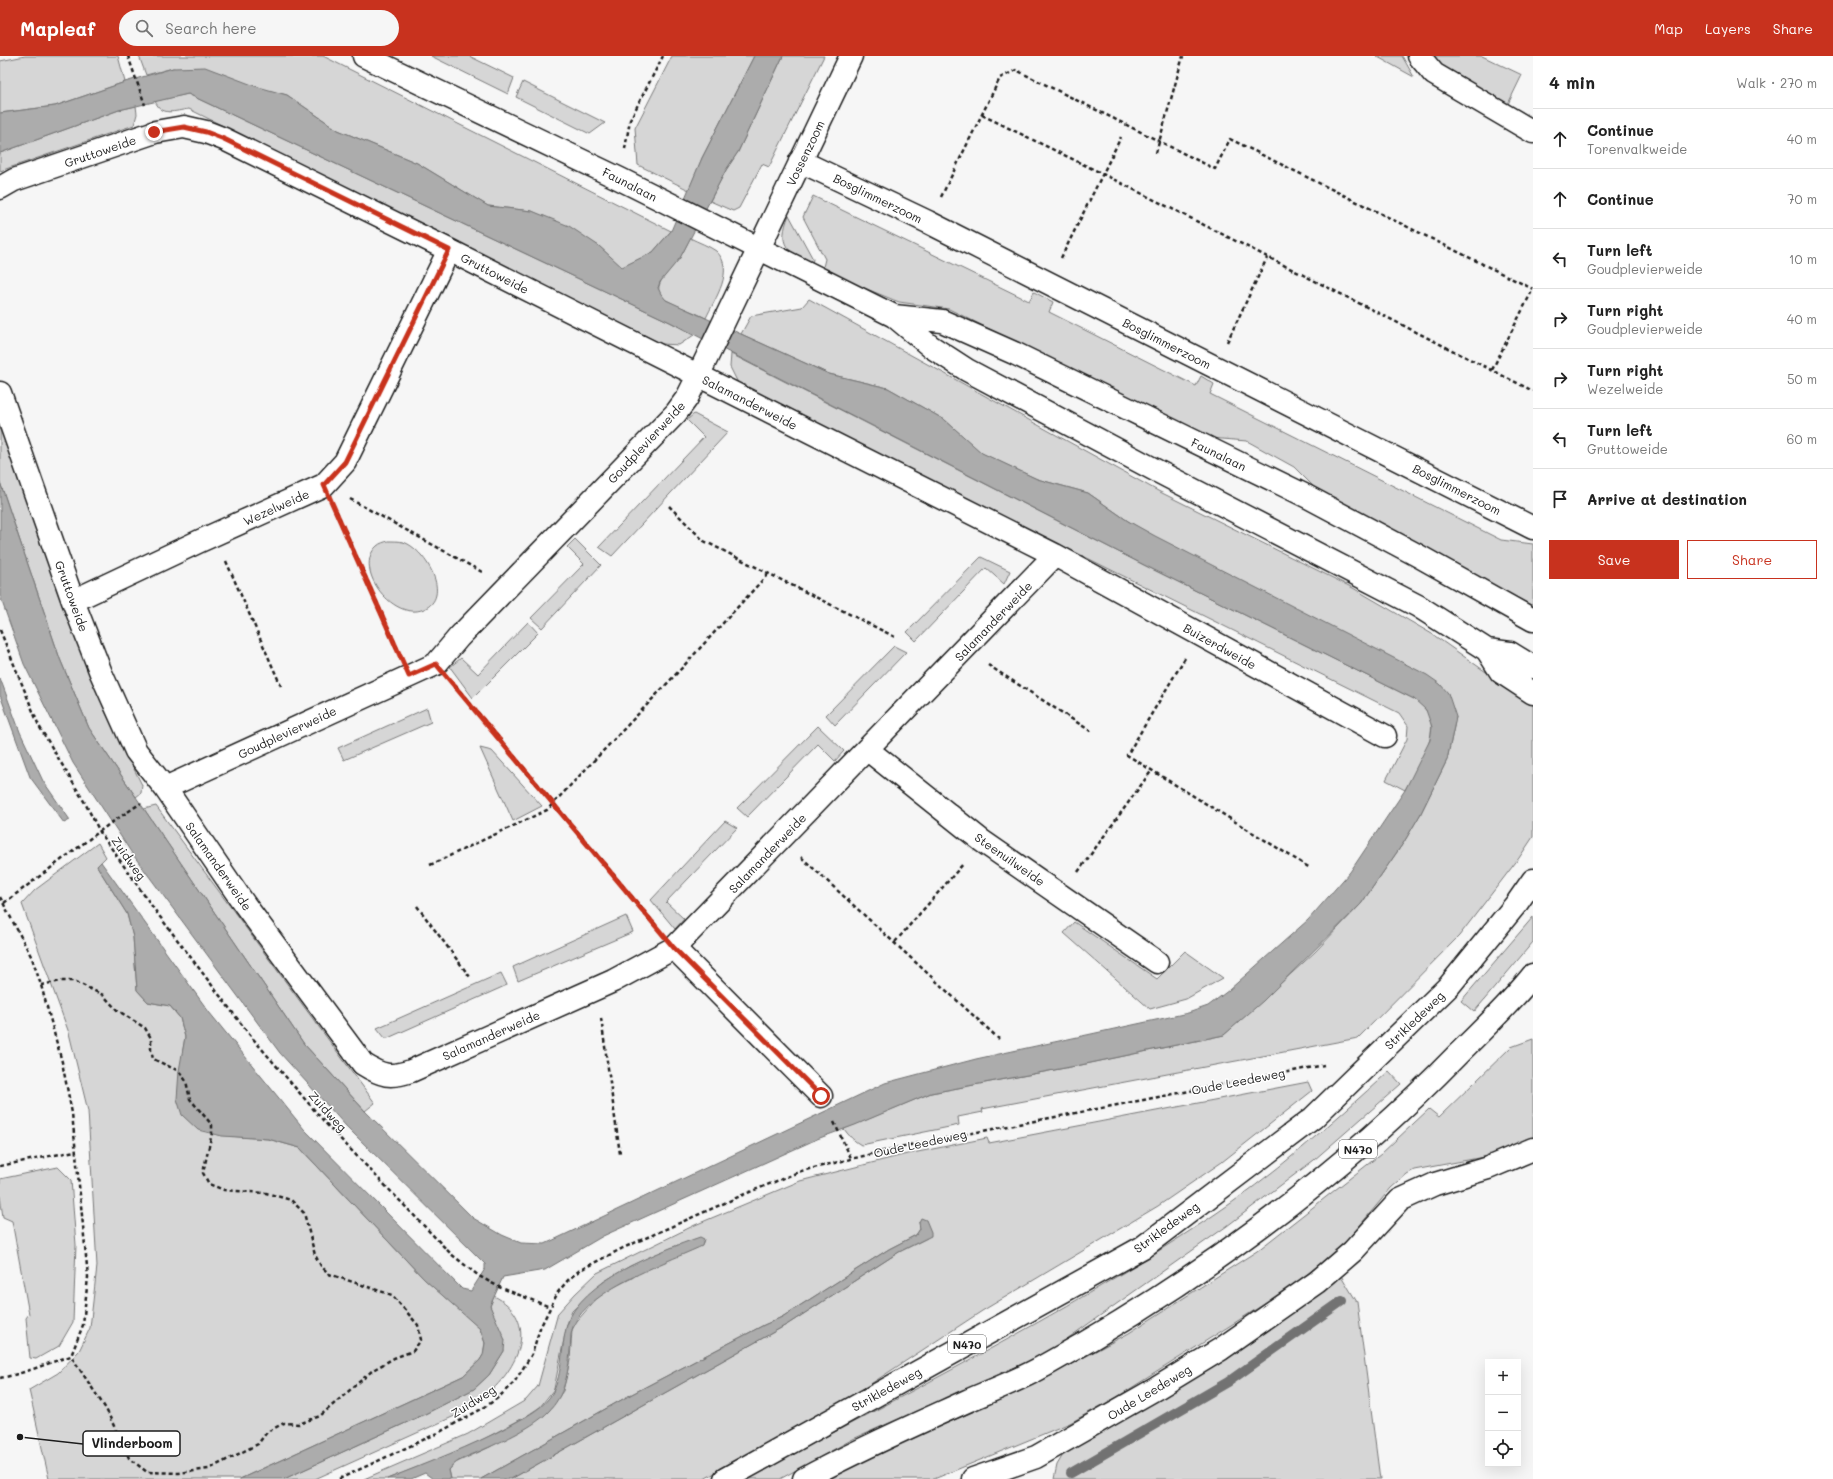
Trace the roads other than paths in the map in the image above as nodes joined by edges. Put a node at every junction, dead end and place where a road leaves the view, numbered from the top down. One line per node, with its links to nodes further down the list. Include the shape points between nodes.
1 (364, 56): 7 (street, Faunalaan, via 620,179)
2 (850, 56): 5 (street, Vossenzoom)
3 (1419, 56): 4 (street, via 1434,74)
4 (1533, 132)
5 (800, 161): 7 (street, Vossenzoom); 12 (street, Bosglimmerzoom, via 928,222)
6 (0, 188): 8 (street, Gruttoweide, via 14,180 154,132 184,127 224,139)
7 (758, 249): 9 (street, Faunalaan); 10 (street, Goudplevierweide)
8 (449, 250): 10 (street, Gruttoweide); 14 (street, Wezelweide, via 345,462 324,485)
9 (894, 316): 15 (street, Faunalaan, via 942,321 1014,353 1308,497); 16 (street, Faunalaan, via 930,346 967,370 1418,606)
10 (701, 367): 13 (street, Salamanderweide); 21 (street, Goudplevierweide, via 687,398 676,413 459,637 436,664)
11 (0, 393): 14 (street, Gruttoweide)
12 (1533, 528)
13 (1056, 556): 19 (street, Buizerdweide); 20 (street, Salamanderweide)
14 (73, 601): 21 (street, Gruttoweide, via 101,673 136,750)
15 (1533, 620)
16 (1487, 650): 17 (street, Faunalaan, via 1510,653); 18 (street, Faunalaan, via 1501,672)
17 (1533, 668)
18 (1533, 693)
19 (1385, 736)
20 (868, 750): 23 (street, Salamanderweide); 24 (street, Steenuilweide, via 982,841)
21 (165, 788): 23 (street, Salamanderweide, via 245,905 335,1027 363,1064 377,1073 394,1076 411,1071 613,982)
22 (1533, 880): 28 (street, Strikledeweg / N470, via 1517,904 1449,986 1313,1118 1142,1247)
23 (674, 948): 26 (street)
24 (1157, 962)
25 (1533, 975): 29 (street, N470, via 1428,1085 1357,1150 1250,1233 1159,1297 1043,1367 888,1436)
26 (821, 1096)
27 (1533, 1149): 30 (street, Oude Leedeweg, via 1488,1168 1435,1184 1400,1200 1353,1251 1317,1282 1221,1349 1036,1458)
28 (725, 1479)
29 (804, 1479)
30 (973, 1479)

